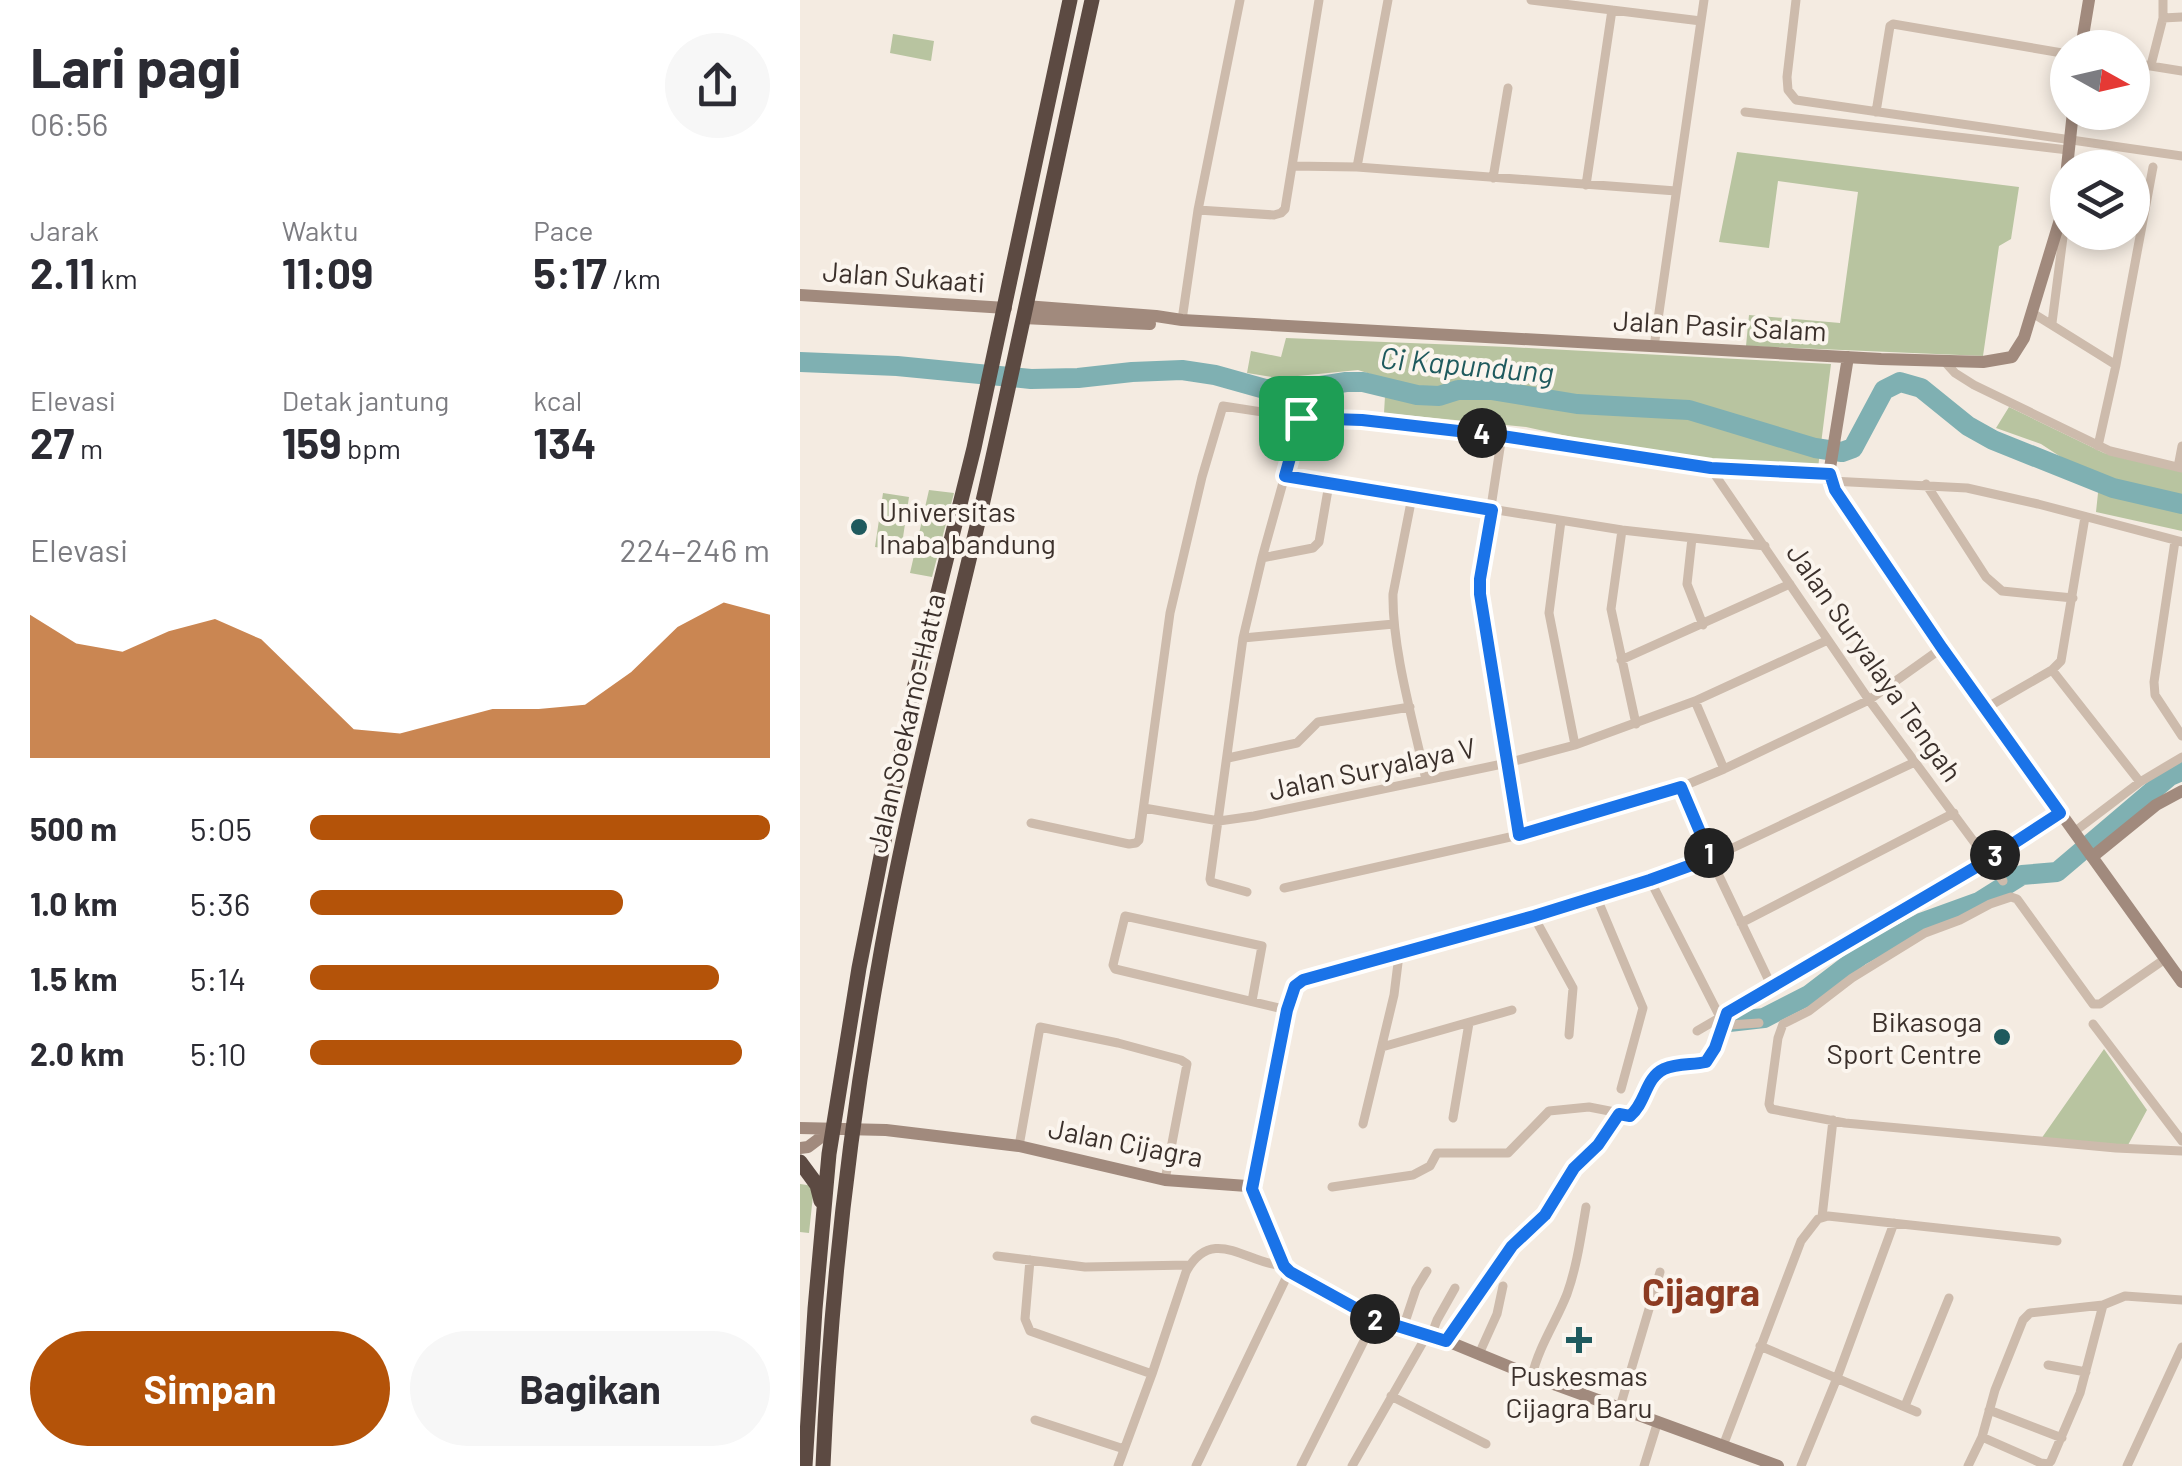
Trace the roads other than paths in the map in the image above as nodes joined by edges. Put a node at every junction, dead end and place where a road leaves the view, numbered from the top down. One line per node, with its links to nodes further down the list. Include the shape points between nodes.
1 (1070, 0): 37 (highway, Jalan Soekarno-Hatta)
2 (1092, 0): 38 (highway, Jalan Soekarno-Hatta)
3 (1240, 0): 32 (street)
4 (1319, 0): 26 (street)
5 (1388, 0): 27 (street)
6 (1531, 0): 11 (street)
7 (1704, 0): 14 (street)
8 (1796, 0): 21 (street, via 1788,90 1796,100)
9 (2089, 0): 15 (street)
10 (2163, 0): 13 (street)
11 (1612, 10): 14 (street); 30 (street)
12 (2182, 17): 13 (street)
13 (2163, 18): 17 (street)
14 (1701, 21): 31 (street)
15 (2084, 30)
16 (2050, 51): 21 (street, via 1893,24)
17 (2151, 65): 18 (street)
18 (2182, 71)
19 (1508, 88): 29 (street)
20 (1745, 112): 23 (street)
21 (1876, 112): 23 (street)
22 (2070, 130): 23 (street, Jalan Pasir Salam)
23 (2069, 145): 24 (street, Jalan Pasir Salam); 25 (street)
24 (2068, 150)
25 (2182, 156)
26 (1292, 166): 27 (street); 32 (street, via 1282,213)
27 (1358, 167): 29 (street)
28 (2153, 167): 45 (street)
29 (1493, 178): 30 (street)
30 (1586, 184): 31 (street)
31 (1676, 191): 41 (street)
32 (1198, 210): 39 (street)
33 (2050, 250): 36 (street, Jalan Pasir Salam)
34 (2061, 250): 40 (street)
35 (800, 295): 37 (street, Jalan Sukaati)
36 (2031, 312): 40 (street); 44 (street, Jalan Pasir Salam, via 2016,353)
37 (1004, 316): 129 (highway, Jalan Soekarno-Hatta, via 914,689)
38 (1022, 320): 39 (street, Jalan Pasir Salam); 128 (highway, Jalan Soekarno-Hatta, via 900,858)
39 (1177, 320): 41 (street, Jalan Pasir Salam)
40 (2052, 323): 45 (street)
41 (1654, 347): 42 (street, Jalan Pasir Salam)
42 (1848, 357): 43 (street, Jalan Pasir Salam); 53 (street)
43 (1945, 362): 44 (street, Jalan Pasir Salam); 46 (street)
44 (1983, 362): 46 (street)
45 (2116, 365): 49 (street)
46 (1974, 385): 49 (street)
47 (1301, 418): 48 (street); 54 (street); 91 (street, via 1222,406 1170,612)
48 (1502, 436): 51 (street); 58 (street)
49 (2098, 446): 52 (street)
50 (2182, 446): 52 (street)
51 (1711, 468): 53 (street); 64 (street, Jalan Suryalaya Tengah)
52 (2180, 468)
53 (1830, 475): 56 (street); 72 (street)
54 (1285, 476): 55 (street); 65 (street)
55 (1330, 484): 57 (street); 65 (street, via 1316,546)
56 (1926, 484): 59 (street); 67 (street, via 1999,590)
57 (1412, 497): 58 (street); 68 (street, via 1393,594)
58 (1492, 510): 60 (street); 85 (street, via 1480,594)
59 (2086, 517): 63 (street); 67 (street)
60 (1561, 521): 61 (street); 81 (street, via 1549,613)
61 (1622, 530): 62 (street); 73 (street, via 1611,609)
62 (1692, 538): 64 (street); 69 (street, via 1687,584)
63 (2178, 542): 80 (street, via 2154,682 2155,695)
64 (1765, 546): 66 (street, Jalan Suryalaya Tengah)
65 (1262, 558): 70 (street)
66 (1790, 584): 69 (street); 71 (street, Jalan Suryalaya Tengah)
67 (2074, 598): 74 (street, via 2061,661)
68 (1394, 624): 70 (street); 77 (street)
69 (1703, 624): 73 (street)
70 (1243, 638): 83 (street)
71 (1828, 640): 75 (street, Jalan Suryalaya Tengah); 76 (street, Jalan Suryalaya V)
72 (1942, 648): 75 (street); 78 (street)
73 (1621, 660): 79 (street)
74 (2052, 670): 78 (street); 88 (street)
75 (1869, 700): 84 (street, Jalan Suryalaya Tengah); 86 (street)
76 (1695, 702): 79 (street, Jalan Suryalaya V); 86 (street)
77 (1410, 707): 83 (street, via 1318,722 1298,743); 87 (street)
78 (1986, 708): 93 (street)
79 (1636, 724): 81 (street, Jalan Suryalaya V)
80 (2182, 736)
81 (1575, 746): 85 (street, Jalan Suryalaya V)
82 (2182, 757): 88 (street)
83 (1228, 758): 94 (street)
84 (1916, 762): 92 (street, Jalan Suryalaya Tengah); 99 (street)
85 (1507, 763): 87 (street, Jalan Suryalaya V); 96 (street)
86 (1724, 769): 89 (street)
87 (1426, 780): 94 (street, Jalan Suryalaya V)
88 (2140, 782): 97 (street)
89 (1681, 787): 96 (street); 99 (street)
90 (2182, 790): 98 (street)
91 (1144, 808): 94 (street, Jalan Suryalaya V); 95 (street, via 1134,844)
92 (1954, 813): 100 (street, Jalan Suryalaya Tengah); 107 (street)
93 (2060, 813): 97 (street); 100 (street)
94 (1219, 821): 104 (street, via 1210,881)
95 (1030, 823)
96 (1519, 835): 103 (street)
97 (2076, 835): 98 (street)
98 (2090, 854): 109 (street)
99 (1711, 858): 101 (street); 107 (street)
100 (1988, 860): 102 (street, Jalan Suryalaya Tengah); 111 (street)
101 (1650, 880): 105 (street); 115 (street)
102 (2003, 881)
103 (1284, 888)
104 (1247, 892)
105 (1596, 896): 106 (street); 122 (street, via 1642,1004)
106 (1534, 916): 108 (street); 120 (street, via 1573,988)
107 (1741, 923): 111 (street)
108 (1399, 956): 113 (street, via 1303,980); 121 (street)
109 (2165, 959): 110 (street); 125 (street, via 2098,1005 2014,897 1926,933 1782,1025 1769,1107)
110 (2181, 978)
111 (1772, 987): 115 (street)
112 (1252, 1001): 112 (street, via 1115,970 1125,916 1262,946); 113 (street)
113 (1287, 1010): 137 (street)
114 (1512, 1010): 117 (street)
115 (1723, 1022): 116 (street); 119 (street); 123 (street, via 1706,1062 1662,1070 1637,1110)
116 (1759, 1023)
117 (1470, 1024): 121 (street); 124 (street)
118 (2094, 1024): 130 (street)
119 (1697, 1031)
120 (1569, 1036)
121 (1382, 1047): 126 (street)
122 (1621, 1088)
123 (1619, 1114): 136 (street, via 1584,1107 1549,1111 1508,1153 1437,1154 1413,1175); 157 (street, via 1545,1215 1512,1246)
124 (1453, 1118)
125 (1832, 1120): 133 (street); 140 (street)
126 (1362, 1124)
127 (800, 1128): 129 (street, Jalan Cijagra)
128 (852, 1129): 129 (street, Jalan Cijagra); 131 (street, Jalan Cijagra); 180 (highway, Jalan Soekarno-Hatta)
129 (832, 1130): 132 (street); 139 (highway, Jalan Soekarno-Hatta)
130 (2182, 1141)
131 (1019, 1146): 135 (street, Jalan Cijagra); 135 (street, via 1040,1027 1118,1044 1187,1064)
132 (800, 1148)
133 (2182, 1151)
134 (800, 1162): 139 (highway, via 817,1185)
135 (1165, 1180): 137 (street, Jalan Cijagra, via 1246,1186)
136 (1332, 1187)
137 (1257, 1201): 146 (street)
138 (1586, 1208): 164 (street, via 1571,1280)
139 (823, 1210): 178 (highway, Jalan Soekarno-Hatta)
140 (1822, 1217): 141 (street); 158 (street, via 1802,1241)
141 (1894, 1223): 142 (street); 165 (street)
142 (2057, 1241)
143 (997, 1256): 144 (street)
144 (1030, 1260): 145 (street); 163 (street, via 1030,1330)
145 (1189, 1266): 146 (street, via 1216,1248); 163 (street)
146 (1287, 1269): 154 (street); 182 (street)
147 (1427, 1271): 155 (street)
148 (1660, 1272): 168 (street)
149 (1503, 1286): 160 (street)
150 (1455, 1288): 156 (street)
151 (1950, 1298): 167 (street)
152 (2182, 1300): 153 (street, via 2125,1296)
153 (2103, 1306): 162 (street); 169 (street, via 2026,1316)
154 (1375, 1319): 155 (street); 183 (street)
155 (1404, 1328): 156 (street)
156 (1429, 1336): 157 (street); 166 (street)
157 (1446, 1341): 160 (street)
158 (1760, 1346): 165 (street); 176 (street)
159 (2182, 1347): 189 (street)
160 (1479, 1354): 164 (street)
161 (2048, 1364): 162 (street)
162 (2086, 1372): 174 (street)
163 (1152, 1374): 177 (street)
164 (1532, 1376): 168 (street)
165 (1838, 1378): 167 (street); 187 (street)
166 (1391, 1396): 175 (street); 184 (street)
167 (1905, 1406): 170 (street)
168 (1620, 1407): 172 (street)
169 (1990, 1410): 173 (street); 174 (street)
170 (1917, 1412)
171 (1035, 1420): 177 (street)
172 (1658, 1421): 176 (street); 185 (street)
173 (1982, 1437): 179 (street); 188 (street)
174 (2062, 1438): 179 (street)
175 (1486, 1444)
176 (1723, 1446): 186 (street)
177 (1124, 1450): 181 (street)
178 (803, 1462)
179 (2048, 1465)
180 (823, 1466)
181 (1118, 1466)
182 (1196, 1466)
183 (1300, 1466)
184 (1352, 1466)
185 (1644, 1466)
186 (1778, 1466)
187 (1802, 1466)
188 (1968, 1466)
189 (2127, 1466)

